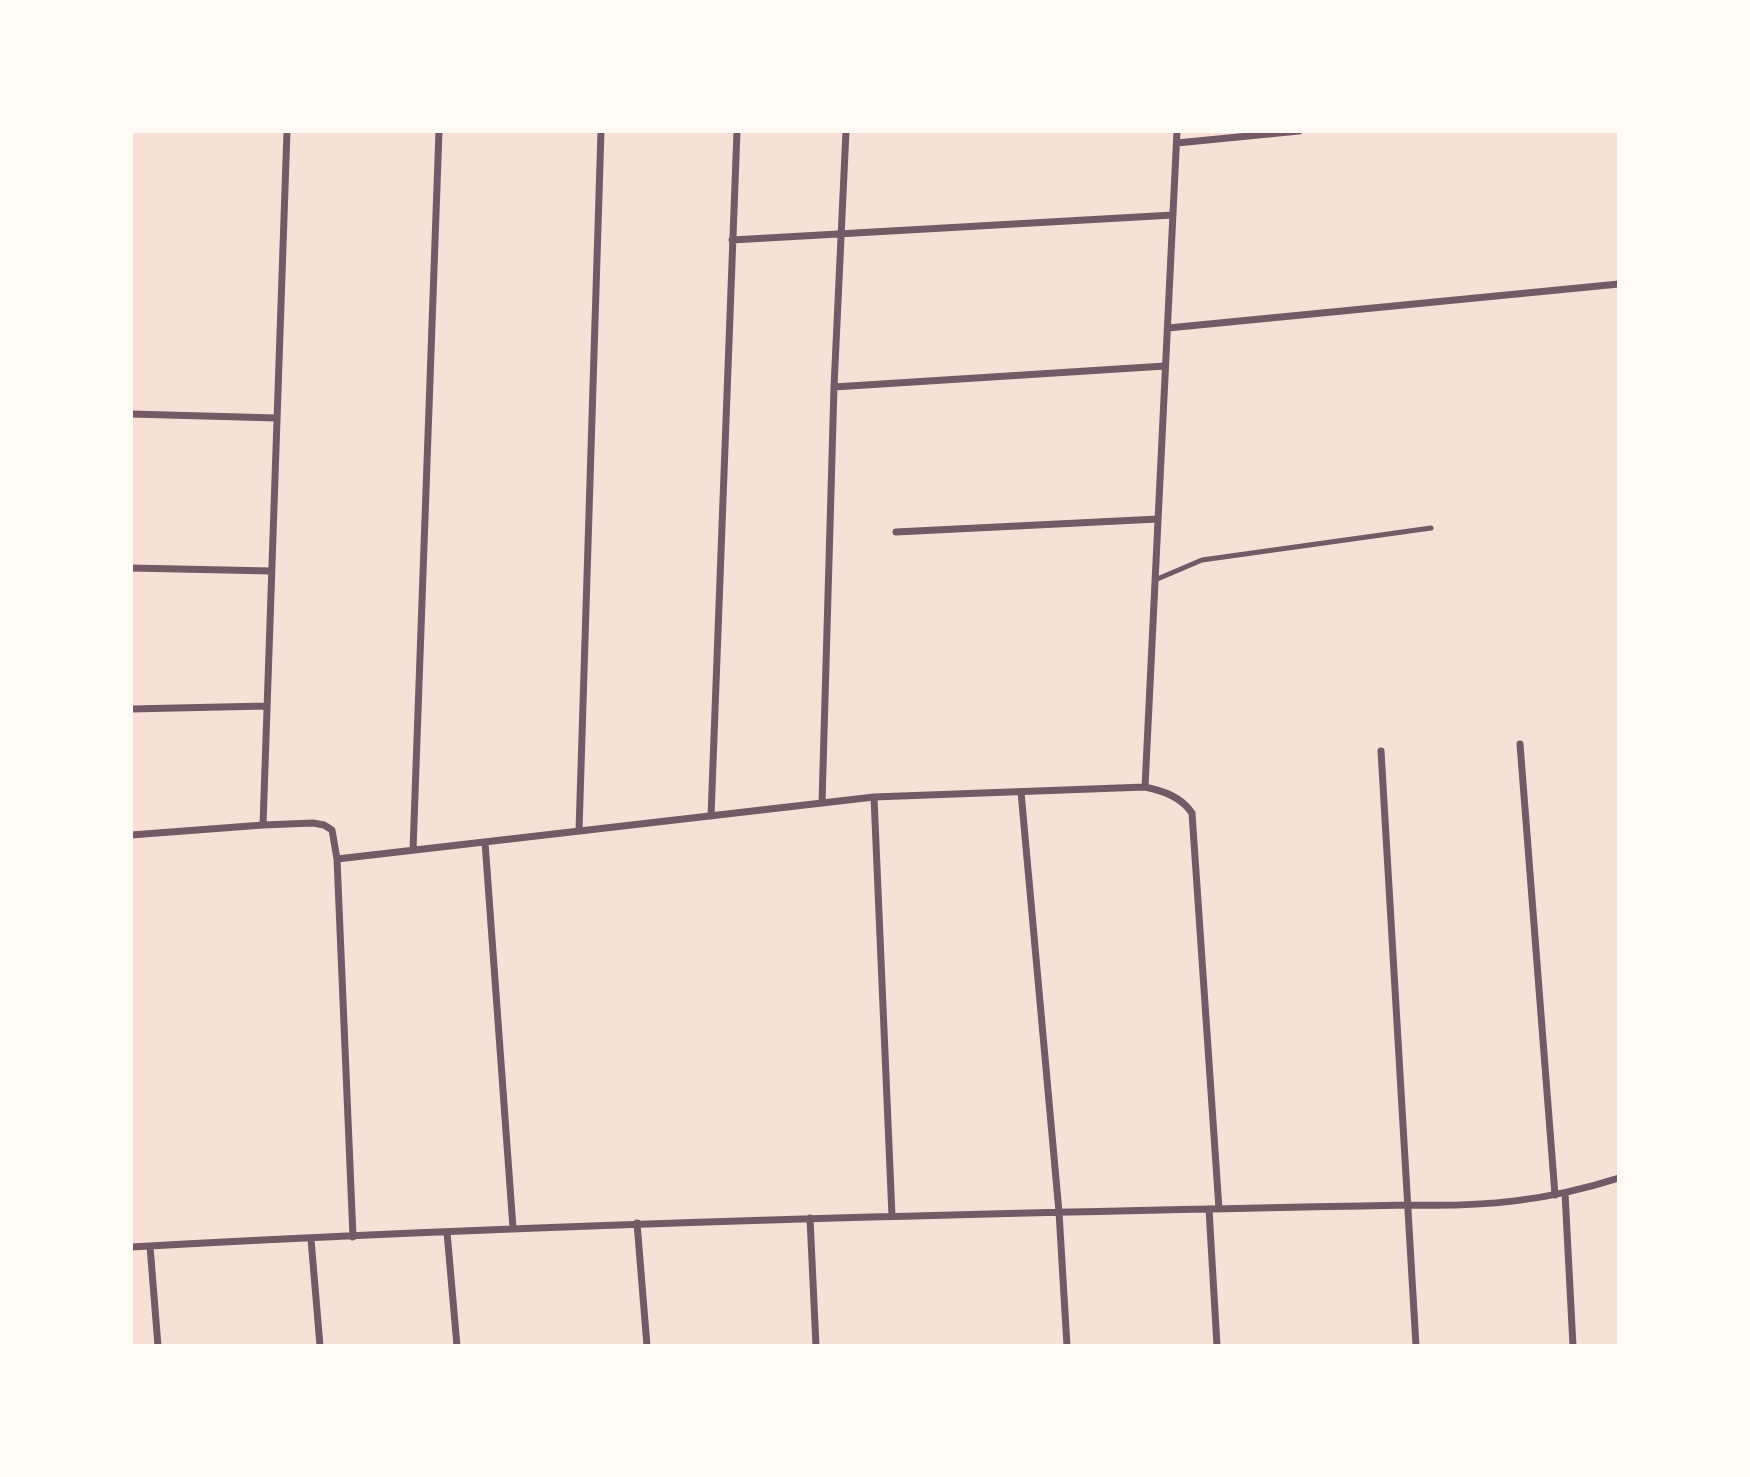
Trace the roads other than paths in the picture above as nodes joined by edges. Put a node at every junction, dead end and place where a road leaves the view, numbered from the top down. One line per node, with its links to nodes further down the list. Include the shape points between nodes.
1 (287, 131): 17 (street)
2 (439, 131): 37 (street)
3 (601, 131): 34 (street)
4 (737, 131): 11 (street)
5 (846, 131): 10 (street)
6 (1177, 131): 8 (street)
7 (1299, 131): 8 (street)
8 (1177, 143): 9 (street)
9 (1173, 215): 10 (street); 13 (street)
10 (842, 234): 11 (street); 15 (street)
11 (732, 240): 32 (street)
12 (1619, 284): 13 (street)
13 (1168, 328): 14 (street)
14 (1166, 366): 15 (street); 18 (street)
15 (834, 387): 31 (street)
16 (131, 414): 17 (street)
17 (277, 418): 22 (street)
18 (1158, 519): 20 (street); 23 (street)
19 (1431, 528): 23 (lane, via 1202,560)
20 (896, 532)
21 (131, 568): 22 (street)
22 (271, 571): 24 (street)
23 (1155, 580): 28 (street)
24 (266, 706): 25 (street); 33 (street)
25 (131, 709)
26 (1520, 744): 41 (street)
27 (1381, 751): 42 (street)
28 (1145, 787): 29 (street); 44 (street, via 1185,802 1192,813)
29 (1021, 792): 30 (street); 45 (street)
30 (874, 797): 31 (street); 46 (street)
31 (822, 803): 32 (street)
32 (710, 816): 34 (street)
33 (263, 825): 35 (street); 38 (street, via 324,825 332,830)
34 (579, 831): 36 (street)
35 (131, 835)
36 (485, 842): 37 (street); 49 (street)
37 (413, 850): 38 (street)
38 (337, 859): 51 (street)
39 (1619, 1178): 40 (street)
40 (1565, 1193): 41 (street); 63 (street)
41 (1555, 1195): 42 (street, via 1488,1205)
42 (1409, 1205): 44 (street); 62 (street)
43 (1209, 1209): 44 (street); 45 (street); 61 (street)
44 (1219, 1209)
45 (1059, 1212): 46 (street); 60 (street)
46 (892, 1216): 47 (street)
47 (810, 1218): 48 (street); 59 (street)
48 (637, 1223): 49 (street); 58 (street)
49 (513, 1228): 50 (street)
50 (447, 1232): 51 (street); 57 (street)
51 (353, 1237): 52 (street)
52 (311, 1239): 53 (street); 56 (street)
53 (150, 1246): 54 (street); 55 (street)
54 (131, 1247)
55 (158, 1346)
56 (320, 1346)
57 (457, 1346)
58 (647, 1346)
59 (816, 1346)
60 (1067, 1346)
61 (1217, 1346)
62 (1416, 1346)
63 (1573, 1346)

